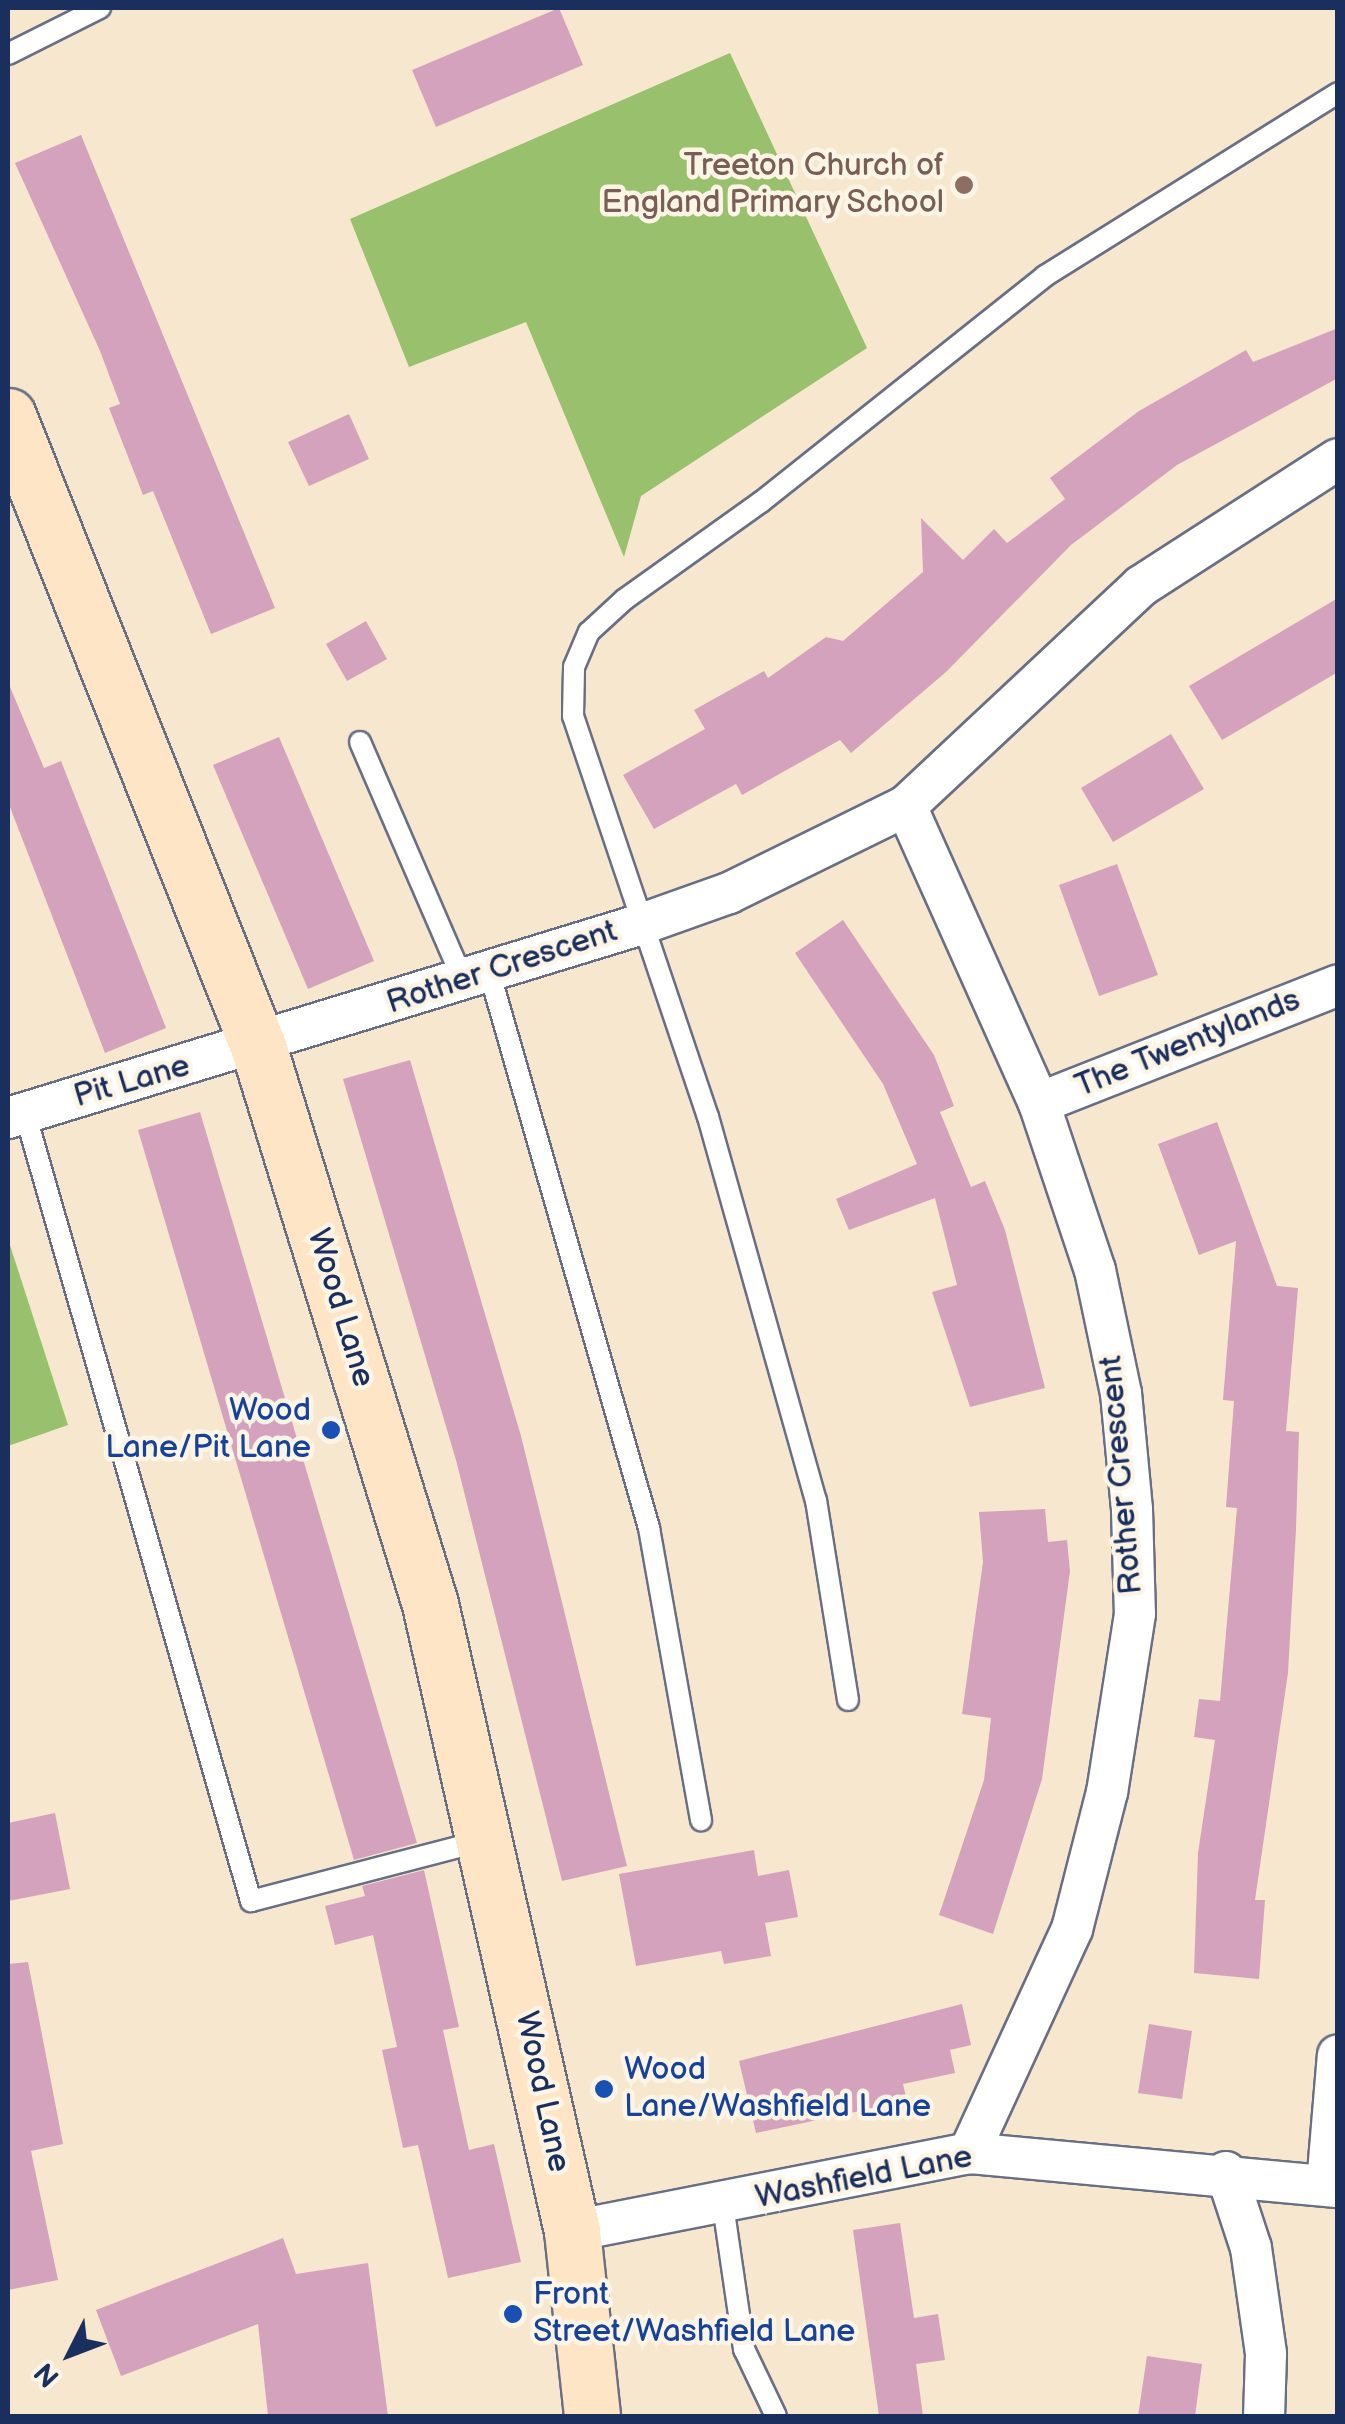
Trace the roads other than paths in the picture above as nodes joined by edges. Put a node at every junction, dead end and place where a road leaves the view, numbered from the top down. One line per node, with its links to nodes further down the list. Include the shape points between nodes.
1 (100, 8): 2 (lane)
2 (8, 54)
3 (1338, 93): 8 (lane, via 1045,276 590,632 574,667 573,716)
4 (8, 416): 11 (street, Wood Lane)
5 (1338, 458): 7 (street, Rother Crescent, via 1141,586)
6 (360, 742): 9 (lane)
7 (906, 806): 8 (street, Rother Crescent, via 729,892); 12 (street, Rother Crescent)
8 (642, 924): 9 (street, Rother Crescent); 14 (lane, via 708,1117 816,1501)
9 (476, 976): 11 (street, Rother Crescent); 15 (lane, via 649,1528)
10 (1338, 985): 12 (street, The Twentylands)
11 (258, 1046): 13 (street, Pit Lane); 16 (street, Wood Lane, via 430,1604)
12 (1039, 1103): 18 (street, Rother Crescent, via 1095,1270 1121,1393 1135,1614 1107,1792 1072,1929)
13 (16, 1116): 16 (lane, via 251,1901)
14 (848, 1700)
15 (701, 1820)
16 (488, 1840): 22 (street, Wood Lane)
17 (1338, 2055): 20 (street)
18 (969, 2154): 19 (street, Washfield Lane); 21 (street, Washfield Lane)
19 (1226, 2172): 20 (street, Washfield Lane); 25 (street, via 1250,2248 1266,2354)
20 (1332, 2186)
21 (723, 2205): 22 (street, Washfield Lane); 24 (lane, via 744,2349)
22 (572, 2232): 23 (street, Wood Lane)
23 (592, 2416)
24 (776, 2416)
25 (1264, 2416)

